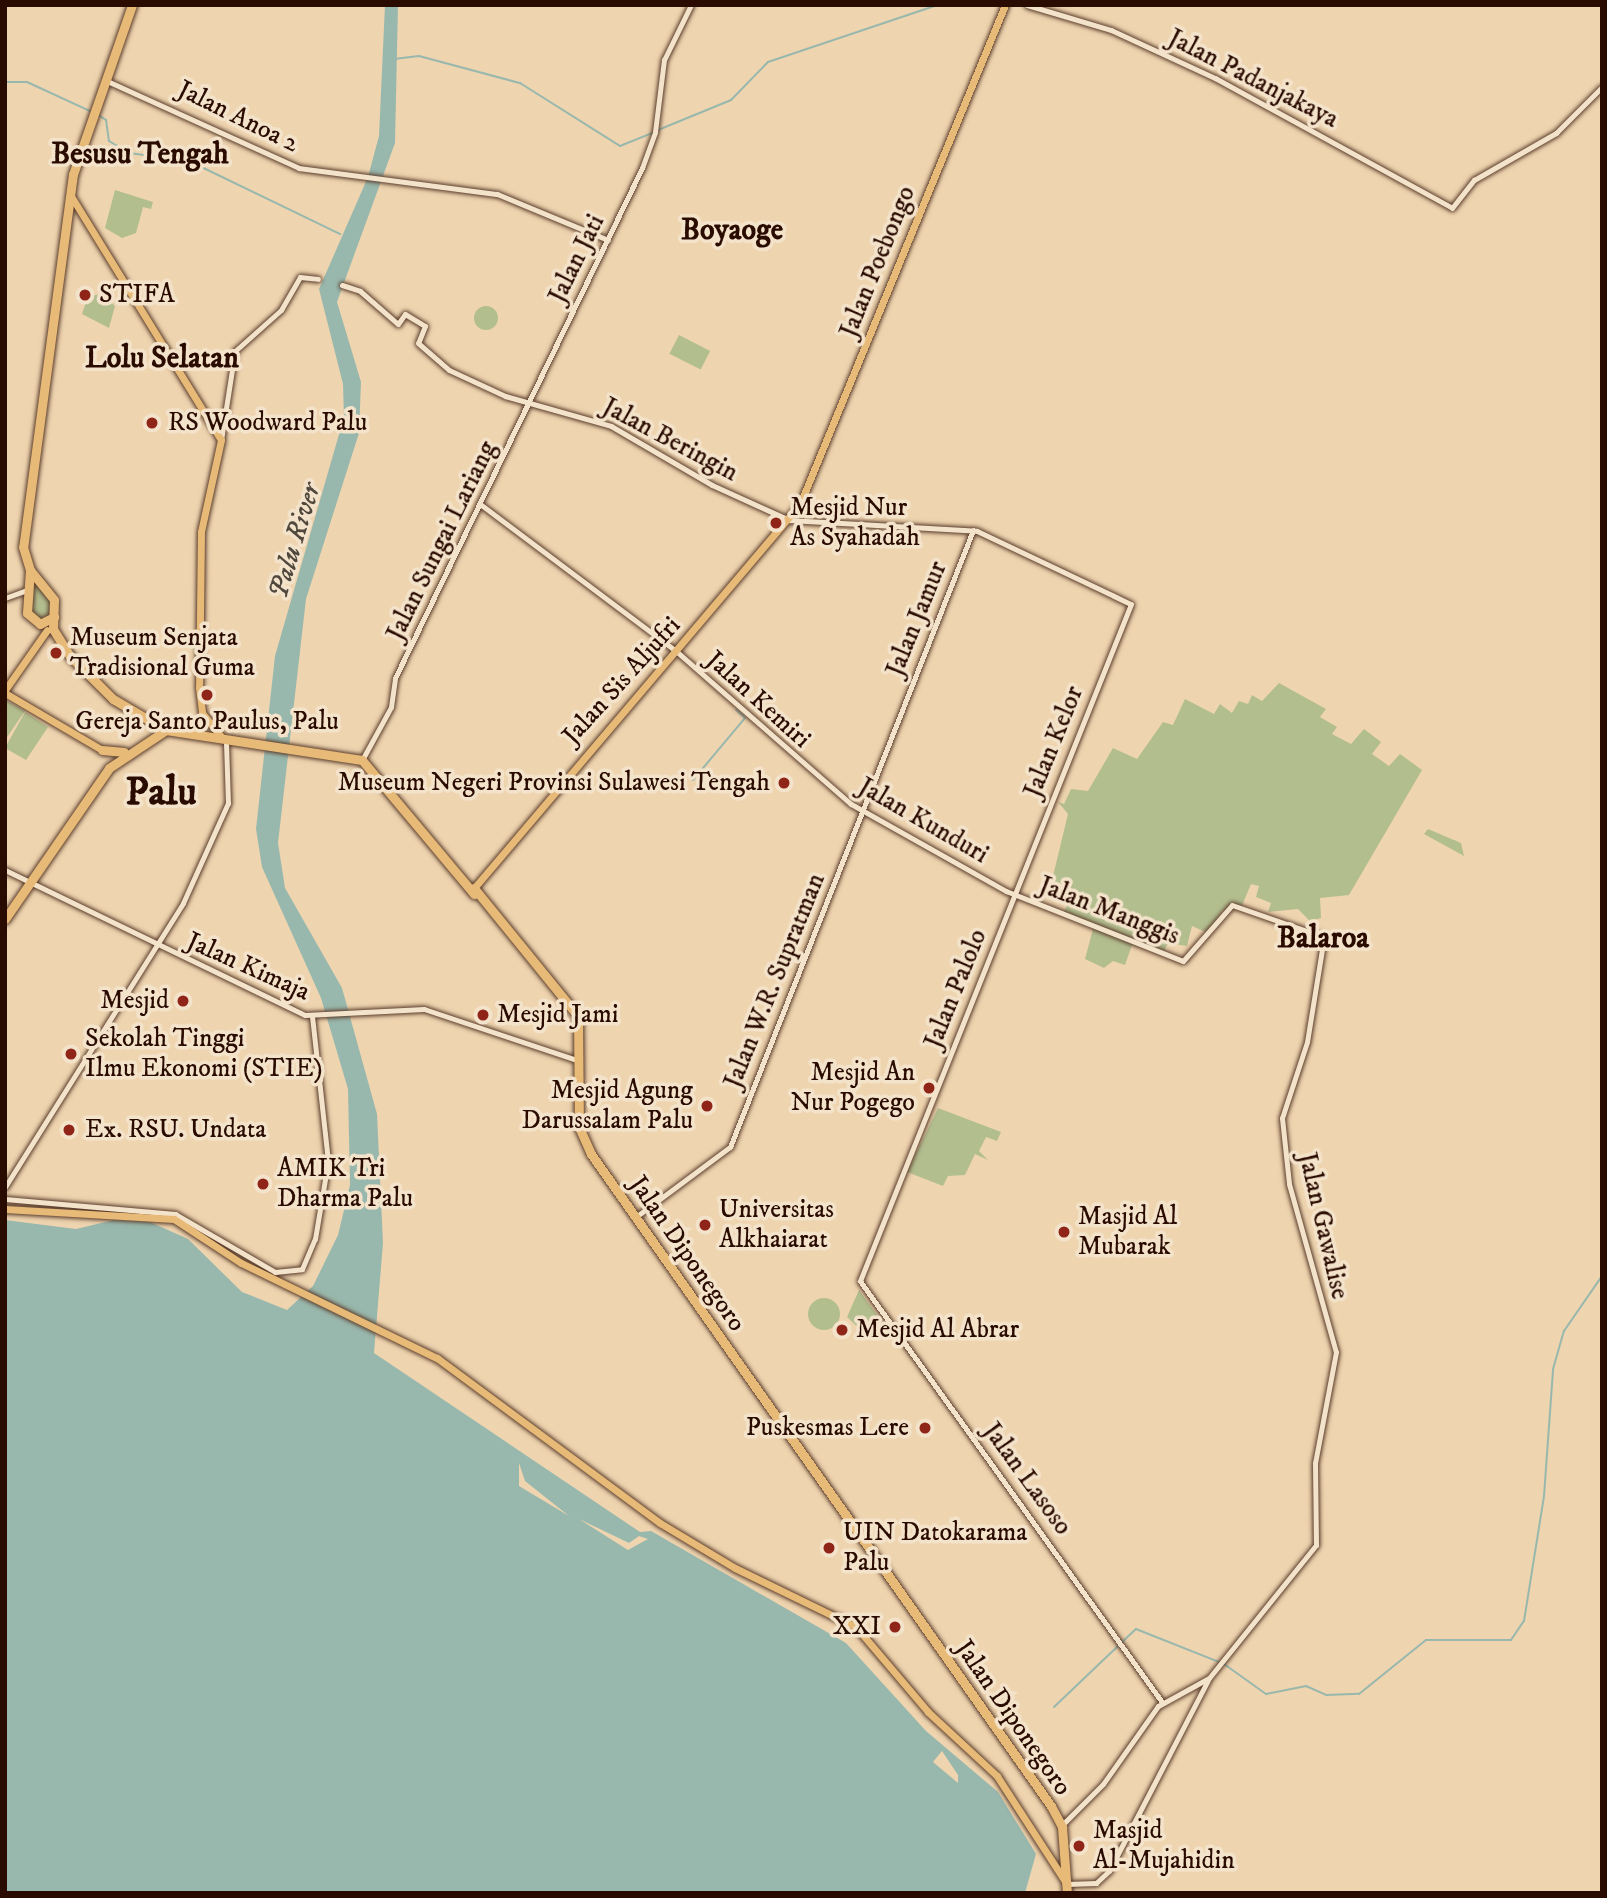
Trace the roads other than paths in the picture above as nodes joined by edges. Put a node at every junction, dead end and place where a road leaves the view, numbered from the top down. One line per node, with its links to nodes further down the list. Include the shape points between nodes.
1 (132, 5): 5 (highway)
2 (691, 5): 8 (street, Jalan Jati, via 668,48 655,132)
3 (1006, 5): 16 (main road, Jalan Poebongo)
4 (1027, 5): 6 (street, Jalan Padanjakaya, via 1111,30 1215,78 1452,208 1474,180 1556,133)
5 (105, 80): 7 (highway, via 73,174); 8 (street, Jalan Anoa 2, via 293,166 497,194)
6 (1602, 87)
7 (73, 213): 12 (main road); 18 (highway, via 23,541)
8 (608, 240): 11 (street, Jalan Jati)
9 (318, 279): 13 (street, via 299,278 281,310 235,351)
10 (342, 285): 11 (street, Jalan Beringin, via 360,291 398,324 404,314 425,326 418,343 432,361 486,389)
11 (530, 402): 15 (street, Jalan Sungai Lariang); 16 (street, Jalan Beringin, via 611,426 712,485)
12 (212, 423): 13 (main road); 14 (main road)
13 (223, 423): 14 (street)
14 (221, 440): 28 (main road, via 201,532 199,692 203,716)
15 (480, 504): 23 (street, Jalan Kemiri); 31 (street, Jalan Sungai Lariang, via 392,685 393,698)
16 (789, 520): 17 (street); 23 (main road, Jalan Sis Aljufri)
17 (972, 530): 26 (street, Jalan Jamur); 40 (street, Jalan Kelor, via 1131,604)
18 (30, 570): 19 (highway); 20 (highway)
19 (43, 585): 20 (highway); 22 (highway, via 54,600)
20 (27, 588): 21 (street); 22 (highway, via 26,611)
21 (5, 598)
22 (48, 628): 24 (main road); 25 (highway, via 80,669)
23 (676, 651): 32 (street, Jalan Kemiri); 36 (main road, Jalan Sis Aljufri)
24 (5, 693): 29 (main road)
25 (142, 720): 27 (highway); 29 (highway, via 145,734 122,753)
26 (897, 721): 34 (street, Jalan W.R. Supratman)
27 (166, 730): 28 (highway); 30 (highway, via 154,733)
28 (226, 742): 31 (highway); 44 (street, via 228,803)
29 (100, 750): 30 (highway); 33 (highway, via 107,764)
30 (118, 760): 33 (highway)
31 (362, 760): 37 (highway)
32 (816, 777): 34 (street, Jalan Kunduri)
33 (93, 789): 38 (highway)
34 (863, 810): 40 (street, Jalan Kunduri); 50 (street, Jalan W.R. Supratman, via 728,1149)
35 (5, 870): 38 (street, Jalan Kimaja)
36 (485, 870): 37 (main road, Jalan Sis Aljufri, via 473,881); 39 (main road, Jalan Sis Aljufri)
37 (463, 879): 41 (highway)
38 (30, 883): 42 (highway); 44 (street, Jalan Kimaja)
39 (474, 888): 41 (highway)
40 (1015, 895): 43 (street, Jalan Manggis, via 1183,961 1232,905); 51 (street, Jalan Palolo)
41 (484, 901): 46 (highway, via 572,1006 582,1030)
42 (5, 919)
43 (1324, 937): 54 (street, Jalan Gawalise, via 1309,1035 1282,1118 1287,1176 1336,1358 1315,1463 1316,1545)
44 (158, 947): 45 (street, Jalan Kimaja); 47 (street)
45 (312, 1017): 46 (street, Jalan Kimaja, via 424,1009); 48 (street, via 328,1161 306,1265 280,1273 233,1251 175,1214)
46 (580, 1063): 50 (highway, Jalan Diponegoro, via 586,1140); 52 (highway, Jalan Diponegoro, via 579,1127 588,1150)
47 (5, 1187)
48 (5, 1199)
49 (5, 1209): 57 (main road, via 162,1215 304,1295 393,1336 467,1378 586,1473 689,1541 856,1627 928,1712 997,1776)
50 (637, 1216): 52 (highway, Jalan Diponegoro)
51 (860, 1281): 55 (street, Jalan Lasoso)
52 (734, 1356): 53 (highway, Jalan Diponegoro)
53 (827, 1489): 56 (highway, Jalan Diponegoro); 57 (highway, Jalan Diponegoro, via 1056,1815)
54 (1200, 1686): 55 (street); 57 (street, Jalan Gawalise, via 1109,1871 1096,1883)
55 (1162, 1702): 56 (street, via 1103,1784)
56 (1064, 1824): 57 (highway, Jalan Diponegoro)
57 (1067, 1885)

